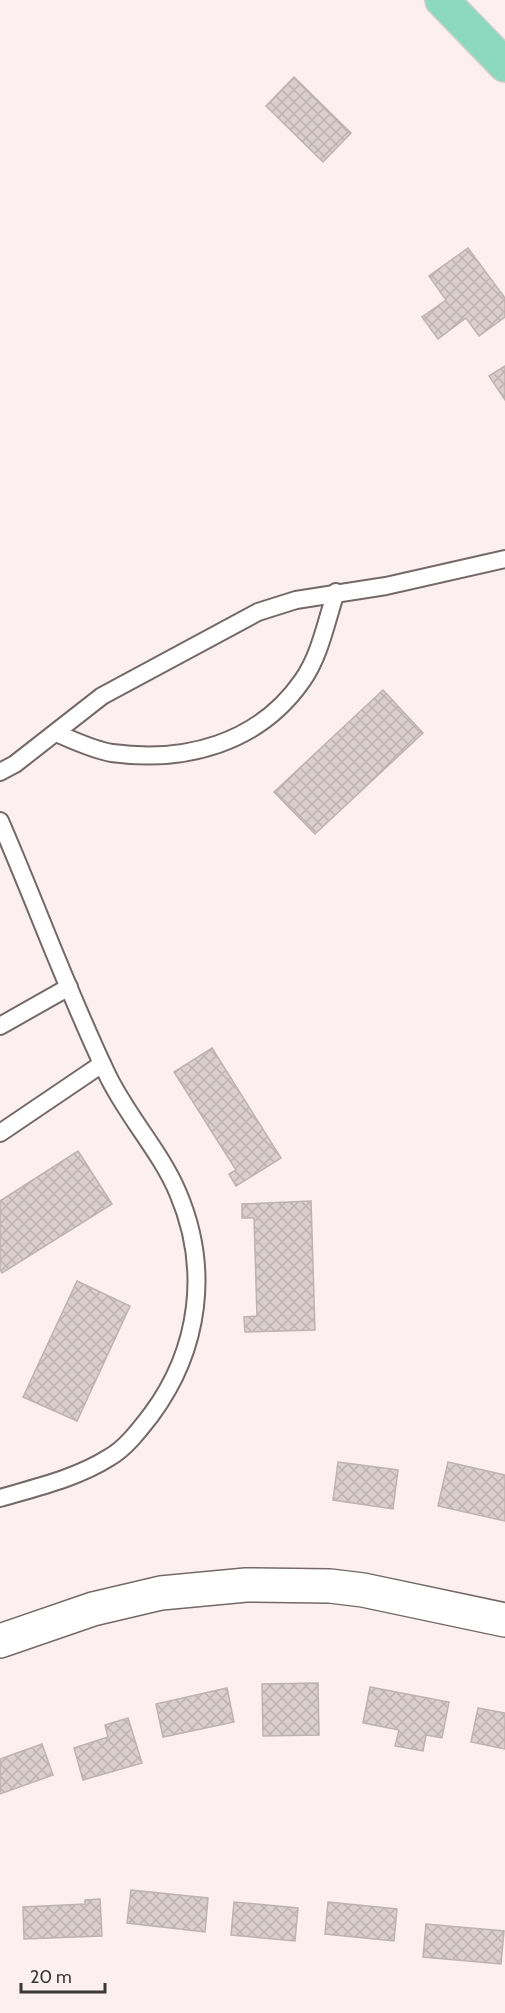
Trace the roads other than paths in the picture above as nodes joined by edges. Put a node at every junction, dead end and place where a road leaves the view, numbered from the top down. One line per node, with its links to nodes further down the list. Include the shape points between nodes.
1 (442, 0): 2 (main road)
2 (505, 65)
3 (505, 559): 4 (lane, via 386,586)
4 (336, 592): 5 (lane, via 258,612 102,696); 5 (lane, via 314,660 302,682 279,708 250,731 213,748 181,754 110,753)
5 (56, 733): 6 (lane)
6 (0, 772)
7 (0, 821): 8 (lane)
8 (69, 987): 9 (lane); 10 (lane)
9 (0, 1026)
10 (102, 1064): 11 (lane); 12 (lane, via 177,1191 195,1245 197,1295 189,1344 169,1391 142,1427 112,1456 82,1473)
11 (0, 1133)
12 (0, 1498)
13 (505, 1620): 14 (street, via 363,1590 246,1585 161,1593 93,1609)
14 (0, 1641)

